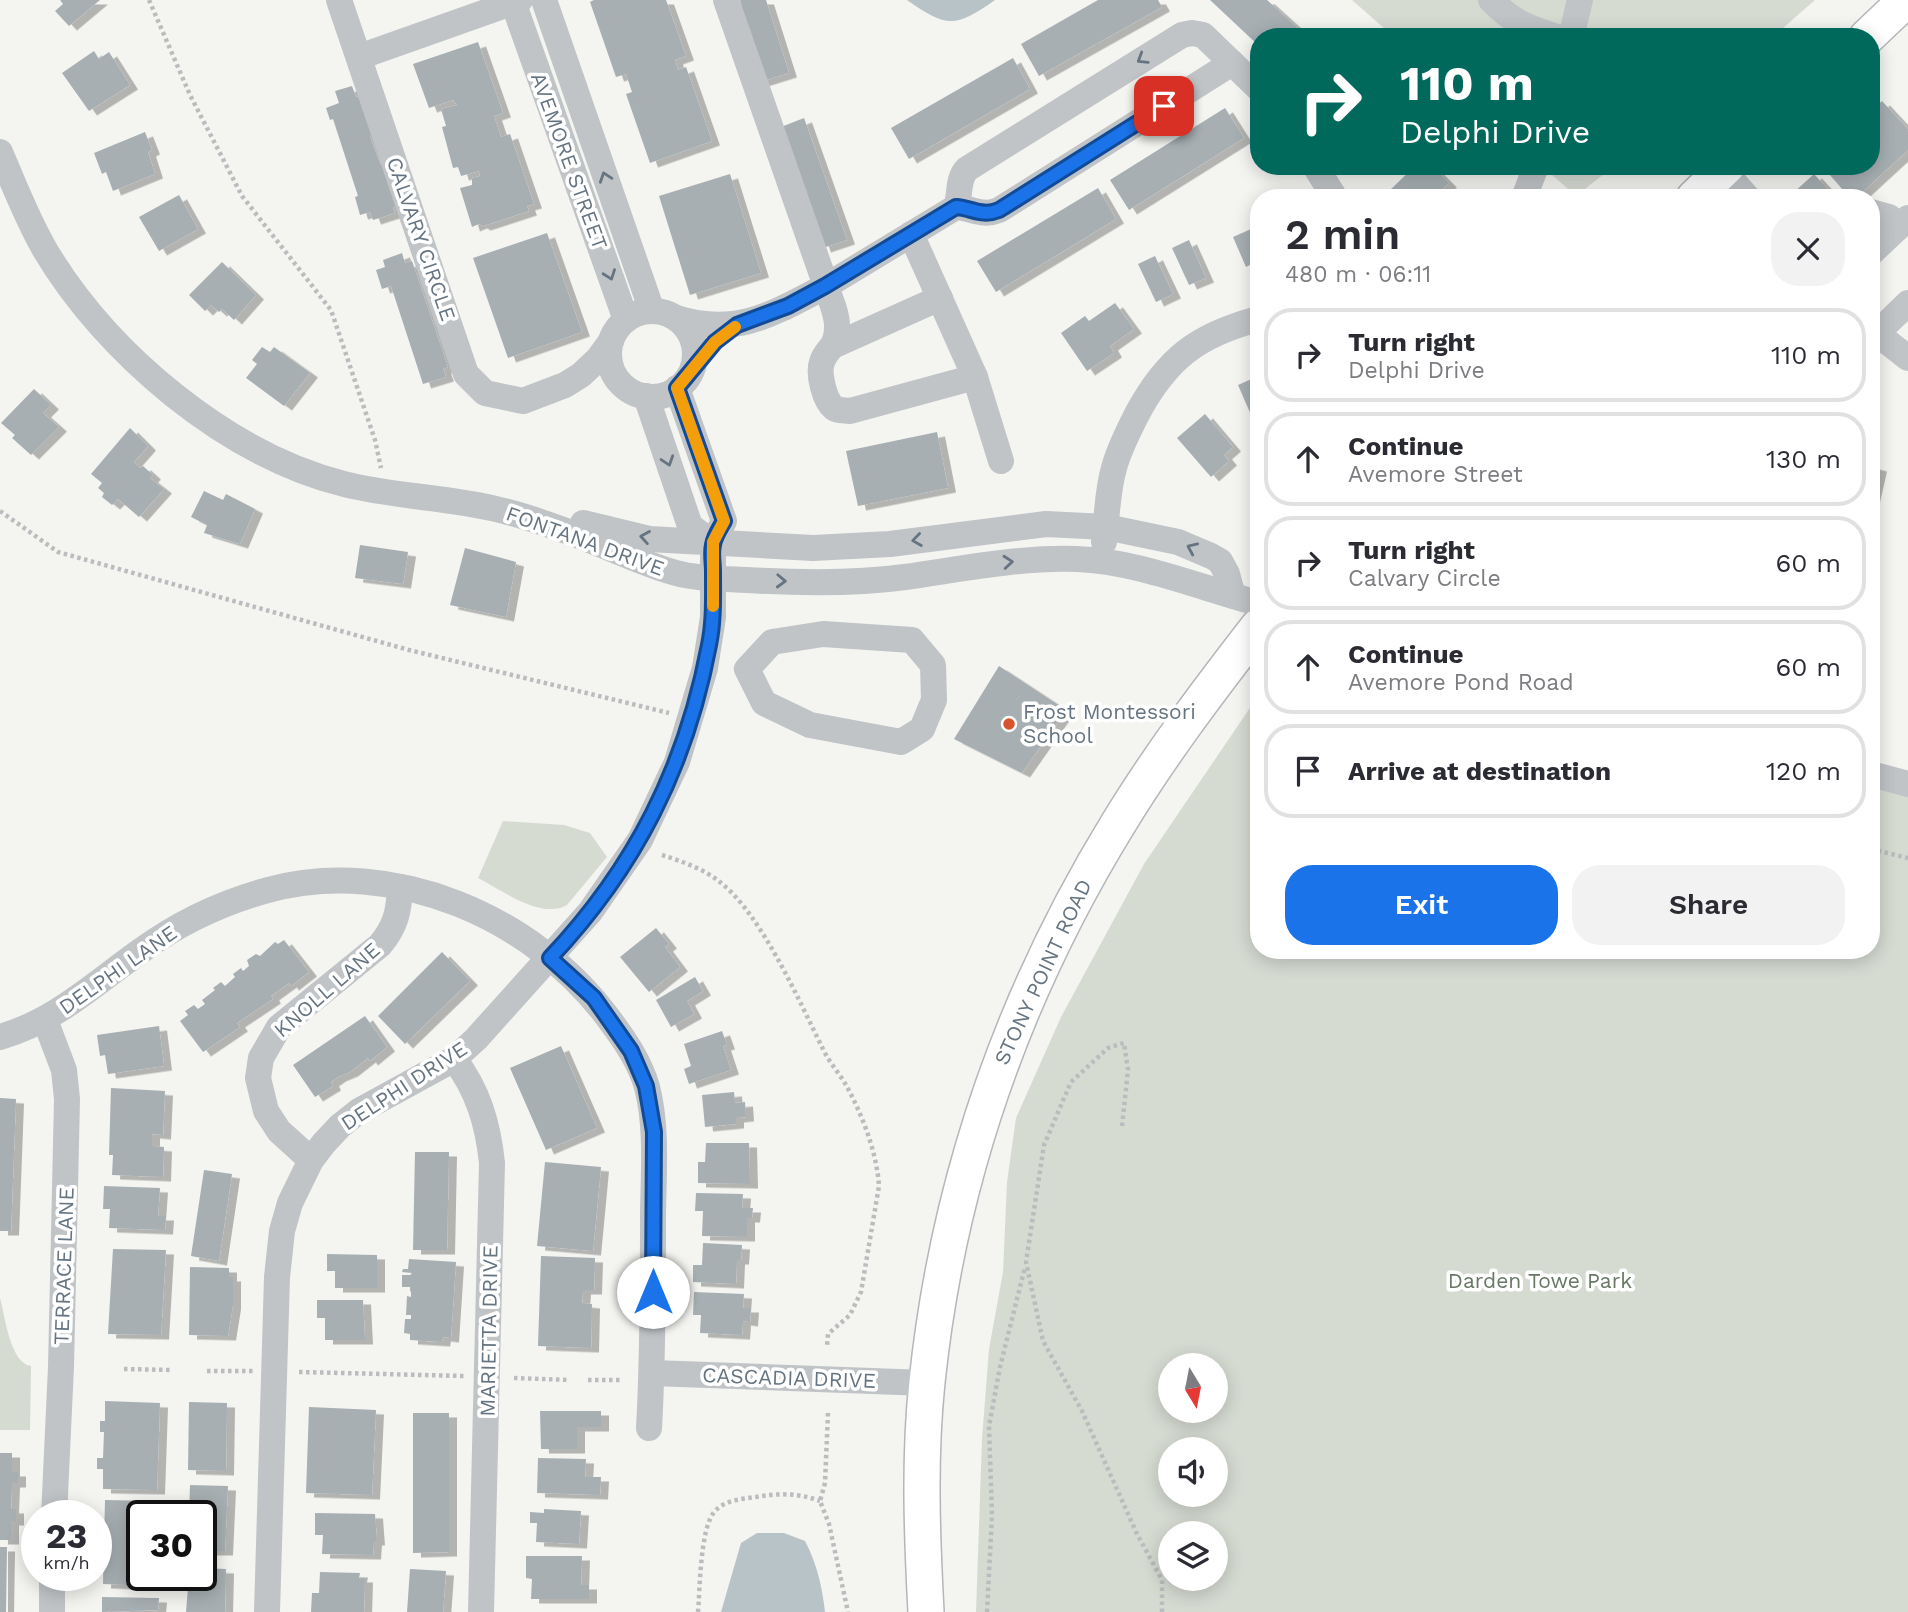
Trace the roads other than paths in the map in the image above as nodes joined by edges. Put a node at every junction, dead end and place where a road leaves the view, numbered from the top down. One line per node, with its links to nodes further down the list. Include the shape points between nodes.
1 (339, 0): 12 (street, CALVARY CIRCLE)
2 (544, 0): 27 (street, AVEMORE STREET, one-way to 2)
3 (726, 0): 24 (street)
4 (1491, 0): 9 (street)
5 (1580, 0): 10 (street)
6 (1906, 0): 11 (main road)
7 (516, 1): 8 (street); 31 (street, AVEMORE STREET, one-way to 31)
8 (483, 7): 12 (street)
9 (1527, 28)
10 (1573, 28)
11 (1876, 28)
12 (359, 57): 37 (street, CALVARY CIRCLE, via 466,374 485,393 523,401)
13 (1232, 63): 14 (street); 20 (street, via 999,210 982,214); 20 (street, one-way to 20, via 1203,35 1192,33 1172,40 967,169)
14 (1250, 80)
15 (0, 152): 40 (street, FONTANA DRIVE, via 46,251 82,305 111,338 204,417 261,453 303,471 356,486)
16 (1718, 175): 18 (main road)
17 (1730, 175): 19 (street)
18 (1703, 189)
19 (1741, 189)
20 (956, 207): 22 (street)
21 (1889, 216): 23 (street)
22 (911, 234): 24 (street); 25 (street)
23 (1880, 234)
24 (825, 286): 29 (street); 33 (street, via 838,325)
25 (940, 299): 33 (street); 35 (street)
26 (1908, 303): 30 (street)
27 (664, 315): 29 (street, via 696,324); 31 (street, via 631,316); 36 (street, via 691,336 695,349 694,363)
28 (1250, 320): 41 (street, via 1206,337 1163,373 1125,437 1114,469)
29 (737, 325): 36 (street, via 715,342)
30 (1880, 325)
31 (619, 331): 37 (street, CALVARY CIRCLE, via 598,359); 38 (street, via 609,352 611,366 617,379)
32 (1880, 336): 34 (street)
33 (835, 345): 35 (street, via 820,371 827,398 839,410 850,411)
34 (1908, 358)
35 (975, 377): 39 (street)
36 (684, 380): 38 (street, via 667,394); 42 (street, via 724,521)
37 (565, 385): 38 (street, CALVARY CIRCLE, via 611,386)
38 (639, 394): 42 (street, one-way to 42, via 690,527)
39 (1001, 461)
40 (498, 509): 42 (street, one-way to 40, via 649,539 534,512); 44 (street, FONTANA DRIVE, via 678,574)
41 (1106, 527): 42 (street, one-way to 42, via 1046,524 890,544 813,548); 43 (street); 45 (street, one-way to 41, via 1220,561 1211,556 1178,542)
42 (713, 542): 44 (street)
43 (1101, 561): 44 (street, FONTANA DRIVE, one-way to 43, via 850,581 1034,560); 45 (street, FONTANA DRIVE)
44 (713, 577): 48 (street, DELPHI DRIVE)
45 (1233, 596): 46 (street, FONTANA DRIVE)
46 (1250, 601)
47 (1250, 638): 59 (main road, STONY POINT ROAD, via 1120,821 1022,1009 964,1172)
48 (706, 662): 49 (street); 53 (street, DELPHI DRIVE, via 672,775 640,840 590,912)
49 (747, 669): 49 (street, via 764,703 810,725 901,742 922,729 934,700 933,665 912,640 823,634 772,642)
50 (1880, 776): 51 (street)
51 (1908, 784)
52 (400, 887): 53 (street, DELPHI LANE, via 459,903 501,923); 54 (street, DELPHI LANE, via 319,881 269,890 225,905 151,944); 57 (street, KNOLL LANE, via 398,912 389,934 279,1027 261,1058 258,1078 266,1111 279,1131)
53 (550, 958): 56 (street, DELPHI DRIVE); 58 (street, DELPHI LANE, via 594,998 631,1051 646,1086 654,1132)
54 (46, 1020): 55 (street, DELPHI LANE); 61 (street, TERRACE LANE, via 64,1070 67,1099)
55 (0, 1037)
56 (454, 1059): 57 (street, DELPHI DRIVE, via 359,1111); 65 (street, MARIETTA DRIVE, via 480,1104 492,1163)
57 (311, 1160): 64 (street, DELPHI DRIVE, via 290,1203 279,1252)
58 (652, 1373): 59 (street, CASCADIA DRIVE); 60 (street, DELPHI LANE)
59 (927, 1383): 66 (main road, STONY POINT ROAD, via 922,1498)
60 (649, 1428)
61 (55, 1500)
62 (52, 1591): 63 (street)
63 (52, 1612)
64 (267, 1612)
65 (481, 1612)
66 (926, 1612)

